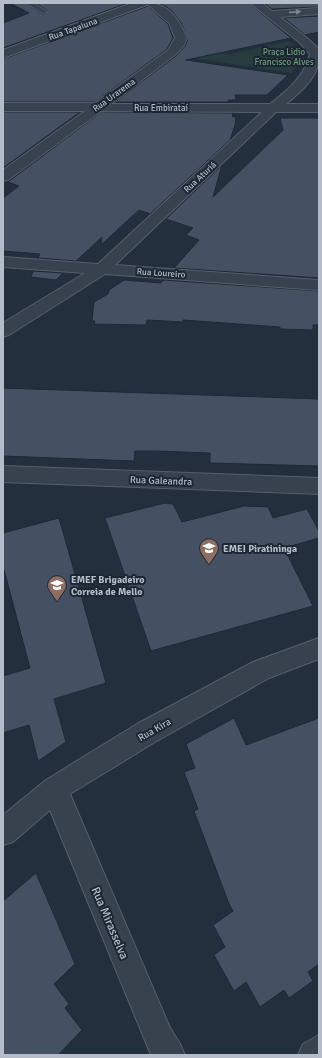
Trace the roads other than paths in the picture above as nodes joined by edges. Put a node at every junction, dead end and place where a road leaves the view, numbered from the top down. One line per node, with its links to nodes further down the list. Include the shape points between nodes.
1 (29, 3): 6 (lane)
2 (143, 3): 9 (street, Rua Tapaiuna)
3 (151, 3): 11 (street, Rua Urarema, via 174,21 181,38 178,45)
4 (255, 3): 7 (street, Rua Aturiá)
5 (319, 11): 7 (street, one-way to 5)
6 (45, 12)
7 (270, 14): 8 (street, Rua Aturiá)
8 (318, 53): 12 (street, Rua Aturiá, via 308,77 293,93)
9 (3, 54)
10 (3, 107): 11 (street, Rua Embirataí)
11 (97, 107): 12 (street, Rua Embirataí); 14 (street, Rua Urarema)
12 (273, 108): 13 (street, Rua Embirataí); 16 (street, Rua Aturiá)
13 (319, 108)
14 (3, 177)
15 (3, 262): 16 (street, Rua Loureiro)
16 (102, 269): 17 (street, Rua Loureiro); 18 (street, Rua Aturiá)
17 (319, 285)
18 (3, 331)
19 (3, 474): 20 (street, Rua Galeandra)
20 (319, 486)
21 (319, 648): 22 (street, Rua Kira, via 261,670 146,733)
22 (55, 789): 23 (street, Rua Kira); 25 (street, Rua Mirasselva, via 159,1039)
23 (3, 832)
24 (319, 1051): 26 (street)
25 (169, 1055)
26 (314, 1055)

